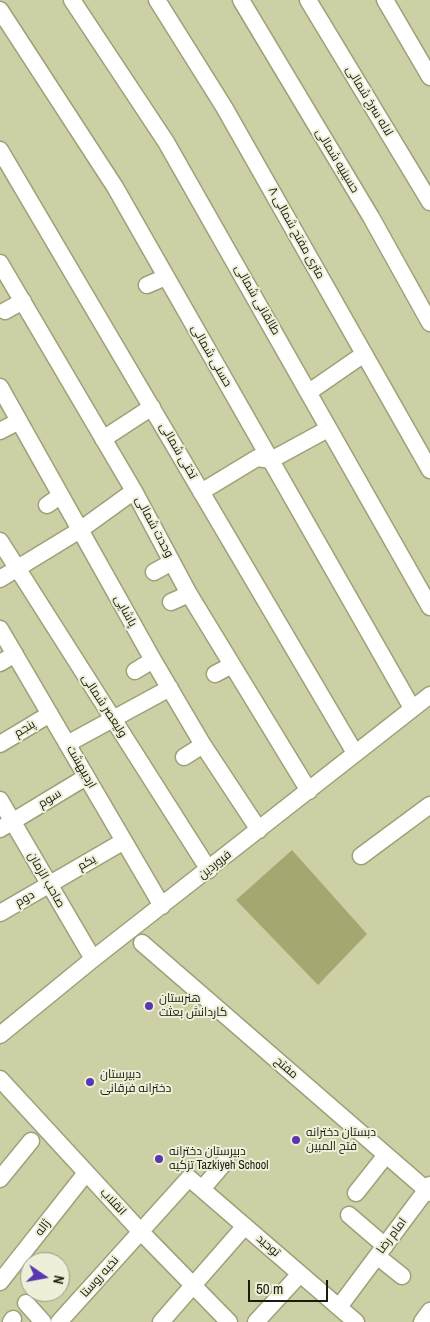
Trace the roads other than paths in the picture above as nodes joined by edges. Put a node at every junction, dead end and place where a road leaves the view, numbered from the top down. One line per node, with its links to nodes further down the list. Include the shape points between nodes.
1 (72, 0): 18 (street, طالقانی شمالی, via 166,142)
2 (157, 0): 16 (street, ۸ متری مفتح شمالی, via 224,107)
3 (241, 0): 15 (street, حسینیه شمالی, via 371,217)
4 (308, 0): 9 (street, لاله سرخ شمالی)
5 (385, 0): 7 (street)
6 (0, 10): 11 (street, حسنی شمالی, via 116,187)
7 (430, 77)
8 (0, 150): 19 (street, تختی شمالی)
9 (430, 201)
10 (3, 272): 13 (street, وحدت شمالی)
11 (166, 277): 12 (street); 24 (street, حسنی شمالی)
12 (146, 285)
13 (23, 301): 14 (street); 23 (street, وحدت شمالی)
14 (6, 311)
15 (430, 324)
16 (364, 354): 18 (street); 25 (street, ۸ متری مفتح شمالی)
17 (0, 386): 20 (street, پاشایی)
18 (309, 392): 21 (street, طالقانی شمالی)
19 (152, 407): 23 (street); 27 (street, تختی شمالی)
20 (19, 420): 22 (street); 29 (street, پاشایی, via 54,501)
21 (328, 429): 24 (street); 37 (street, طالقانی شمالی)
22 (0, 431)
23 (103, 439): 26 (street, وحدت شمالی)
24 (271, 460): 27 (street, via 256,458); 47 (street, حسنی شمالی)
25 (430, 470)
26 (134, 491): 29 (street); 31 (street, وحدت شمالی)
27 (201, 492): 53 (street, تختی شمالی)
28 (103, 501): 29 (street)
29 (77, 525): 32 (street); 40 (street, پاشایی)
30 (0, 541): 32 (street, ولیعصر شمالی)
31 (172, 562): 33 (street); 35 (street, وحدت شمالی)
32 (16, 568): 34 (street); 49 (street, ولیعصر شمالی)
33 (154, 572)
34 (0, 579)
35 (189, 594): 36 (street); 42 (street, وحدت شمالی)
36 (171, 602)
37 (430, 607)
38 (0, 629): 39 (street, اردیبهشت)
39 (15, 654): 41 (street); 48 (street, اردیبهشت)
40 (153, 660): 43 (street); 45 (street, پاشایی)
41 (0, 663)
42 (232, 665): 44 (street); 56 (street, وحدت شمالی)
43 (135, 671)
44 (215, 674)
45 (170, 688): 49 (street); 52 (street, پاشایی)
46 (430, 695): 47 (street, فروردین)
47 (412, 708): 53 (street, فروردین)
48 (50, 714): 50 (street, پنجم); 51 (street, اردیبهشت)
49 (112, 718): 51 (street); 63 (street, ولیعصر شمالی)
50 (0, 744)
51 (67, 744): 55 (street, اردیبهشت)
52 (203, 745): 54 (street); 60 (street, پاشایی)
53 (355, 753): 56 (street, فروردین)
54 (184, 757)
55 (86, 777): 59 (street, سوم); 61 (street, اردیبهشت)
56 (310, 791): 60 (street, فروردین)
57 (0, 800): 59 (street, صاحب الزمان)
58 (430, 804): 62 (street)
59 (6, 826): 64 (street, صاحب الزمان)
60 (259, 830): 63 (street, فروردین)
61 (124, 841): 64 (street, یکم); 65 (street, اردیبهشت)
62 (361, 856)
63 (209, 870): 65 (street, فروردین)
64 (49, 884): 66 (street, دوم); 68 (street, صاحب الزمان)
65 (162, 906): 68 (street, فروردین)
66 (0, 913)
67 (142, 943): 72 (street, مفتح)
68 (93, 959): 69 (street, فروردین)
69 (0, 1035)
70 (0, 1079): 74 (street, انقلاب)
71 (31, 1141): 76 (street)
72 (386, 1154): 78 (street, مفتح); 79 (street)
73 (226, 1161): 77 (street)
74 (86, 1173): 82 (street, انقلاب); 86 (street, ژاله)
75 (189, 1178): 77 (street, توحید); 82 (street, نخبه روستا)
76 (0, 1179)
77 (202, 1189): 81 (street, توحید)
78 (429, 1189): 83 (street, امام رضا)
79 (356, 1193)
80 (349, 1215): 83 (street)
81 (246, 1226): 84 (street, توحید); 87 (street)
82 (141, 1232): 87 (street, انقلاب); 92 (street, نخبه روستا)
83 (381, 1251): 85 (street); 89 (street, امام رضا)
84 (300, 1274): 89 (street, توحید); 95 (street)
85 (402, 1276)
86 (0, 1282)
87 (193, 1285): 93 (street); 94 (street, انقلاب)
88 (26, 1303): 91 (street)
89 (339, 1307): 96 (street, توحید)
90 (430, 1311): 97 (street)
91 (43, 1322)
92 (59, 1322)
93 (161, 1322)
94 (229, 1322)
95 (256, 1322)
96 (356, 1322)
97 (422, 1322)

